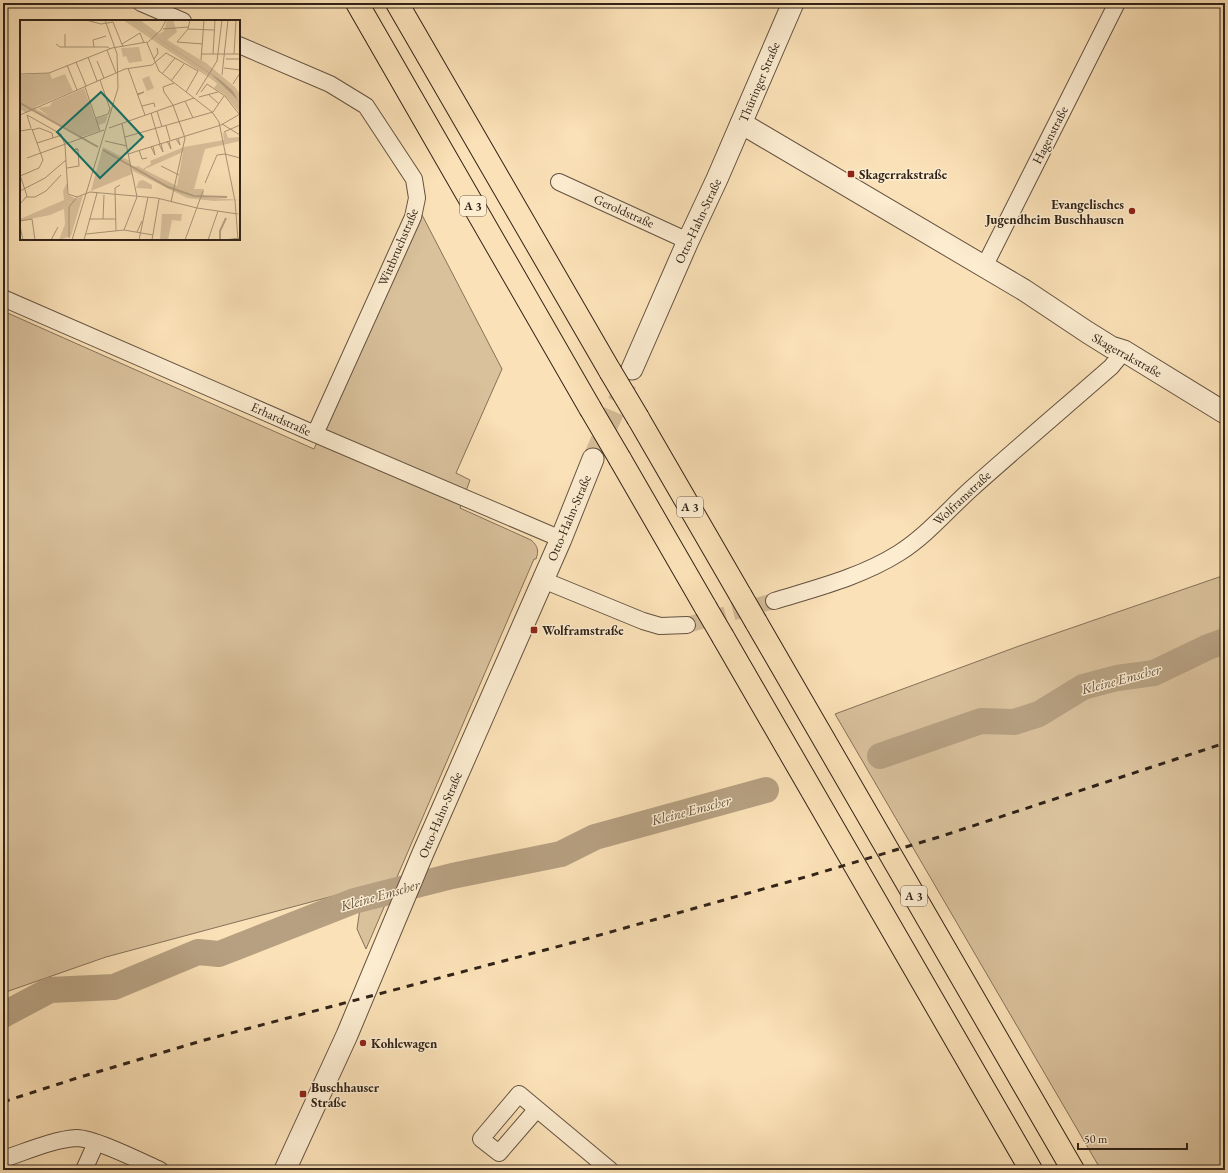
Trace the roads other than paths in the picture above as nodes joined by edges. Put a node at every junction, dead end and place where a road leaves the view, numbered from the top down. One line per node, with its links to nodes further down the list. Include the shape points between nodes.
1 (141, 3): 6 (street)
2 (357, 3): 30 (highway, A 3, bridge)
3 (397, 3): 31 (highway, A 3, bridge)
4 (793, 3): 8 (street, Thüringer Straße)
5 (1117, 3): 12 (street, Hagenstraße)
6 (181, 20)
7 (240, 45): 17 (street, Wittbruchstraße, via 330,84 366,106 414,179 417,198 413,217)
8 (741, 123): 9 (street, Thüringer Straße); 12 (street, Skagerrakstraße)
9 (725, 161): 11 (street, Otto-Hahn-Straße)
10 (559, 182): 11 (street, Geroldstraße)
11 (688, 241): 15 (street, Otto-Hahn-Straße)
12 (984, 267): 14 (street, Skagerrakstraße, via 1024,290 1086,332 1111,347)
13 (3, 298): 17 (street, Erhardstraße)
14 (1124, 351): 16 (street, Skagerrakstraße); 21 (street, Wolframstraße, via 1111,367 900,552 874,567 846,578)
15 (632, 369)
16 (1225, 413)
17 (315, 434): 19 (street, Erhardstraße)
18 (594, 459): 19 (street, Otto-Hahn-Straße)
19 (561, 539): 20 (street, Otto-Hahn-Straße)
20 (543, 580): 22 (street, via 643,621 660,626); 28 (street, Otto-Hahn-Straße, via 423,853 347,1035)
21 (774, 601)
22 (687, 625)
23 (537, 1109): 29 (street)
24 (96, 1143): 25 (street, via 78,1138 59,1141); 26 (street); 27 (street)
25 (3, 1159)
26 (84, 1170)
27 (160, 1170)
28 (285, 1170)
29 (610, 1170)
30 (1031, 1170)
31 (1073, 1170)

